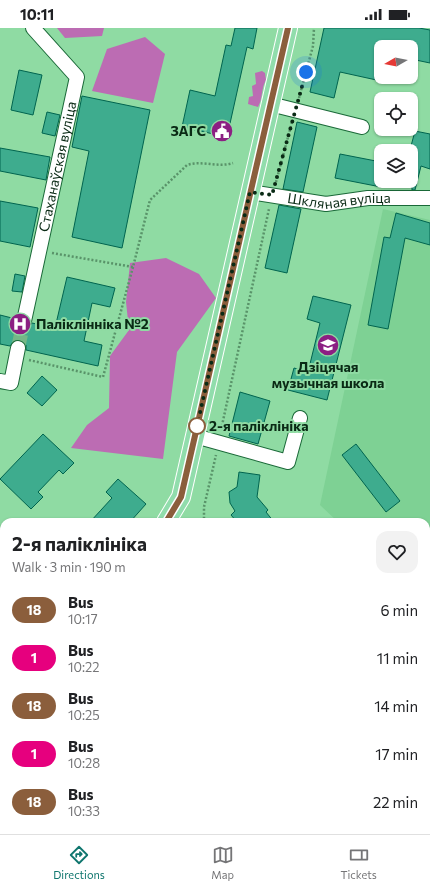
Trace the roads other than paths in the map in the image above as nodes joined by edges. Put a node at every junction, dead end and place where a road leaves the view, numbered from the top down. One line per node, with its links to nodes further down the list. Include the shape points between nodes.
1 (33, 28): 7 (street, Стаханаўская вуліца, via 77,77)
2 (288, 28): 3 (main road)
3 (270, 104): 4 (street); 5 (main road)
4 (362, 127)
5 (250, 192): 6 (street, Шкляная вуліца, via 326,204 368,198); 11 (main road)
6 (430, 198)
7 (24, 321)
8 (17, 353): 9 (street, via 11,383)
9 (0, 381)
10 (300, 418): 11 (street, via 288,462)
11 (195, 436): 12 (main road, via 181,497)
12 (168, 518)

